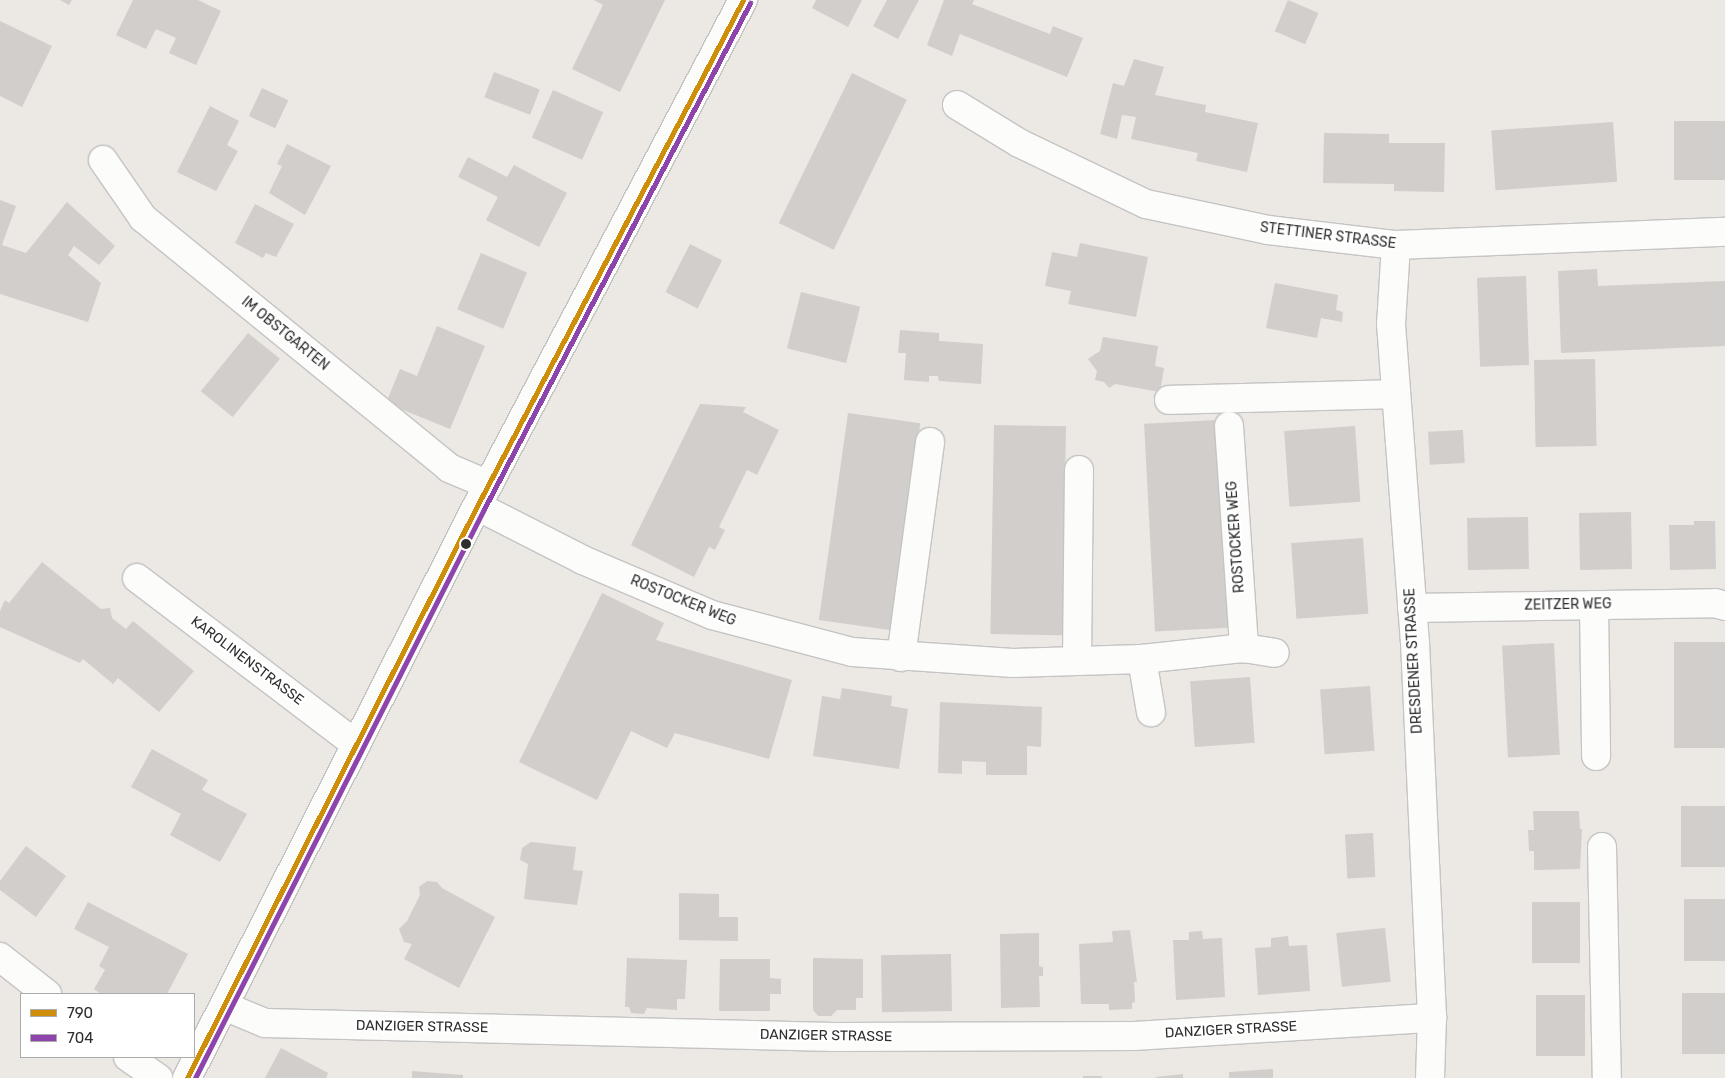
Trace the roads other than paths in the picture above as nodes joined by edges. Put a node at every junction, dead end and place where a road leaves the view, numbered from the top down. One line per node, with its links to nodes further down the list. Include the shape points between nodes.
1 (743, 0): 11 (street)
2 (957, 105): 5 (street, STETTINER STRASSE, via 1018,143 1146,204 1268,230)
3 (102, 160): 11 (street, IM OBSTGARTEN, via 143,218)
4 (1725, 232): 5 (street, STETTINER STRASSE)
5 (1396, 245): 6 (street, DRESDENER STRASSE, via 1391,324)
6 (1396, 394): 7 (street); 15 (street, DRESDENER STRASSE)
7 (1169, 400)
8 (1229, 426): 16 (street, ROSTOCKER WEG)
9 (930, 442): 18 (street)
10 (1080, 470): 20 (street)
11 (483, 495): 18 (street, ROSTOCKER WEG, via 583,560 712,615 825,647); 22 (street)
12 (137, 578): 22 (street, KAROLINENSTRASSE)
13 (1594, 605): 14 (street, ZEITZER WEG, via 1715,603); 15 (street, ZEITZER WEG); 23 (street)
14 (1725, 606)
15 (1412, 608): 28 (street, DRESDENER STRASSE)
16 (1244, 648): 17 (street, ROSTOCKER WEG); 19 (street, ROSTOCKER WEG)
17 (1275, 653)
18 (901, 658): 20 (street, ROSTOCKER WEG, via 1013,663)
19 (1142, 659): 20 (street, ROSTOCKER WEG); 21 (street)
20 (1077, 660)
21 (1151, 712)
22 (356, 744): 27 (street)
23 (1596, 756)
24 (1602, 847): 33 (street)
25 (0, 957): 26 (street)
26 (46, 993)
27 (224, 1006): 28 (street, DANZIGER STRASSE, via 265,1024 835,1037 1134,1036); 31 (street)
28 (1432, 1018): 32 (street, DRESDENER STRASSE)
29 (129, 1058): 30 (street)
30 (158, 1078)
31 (187, 1078)
32 (1430, 1078)
33 (1607, 1078)

